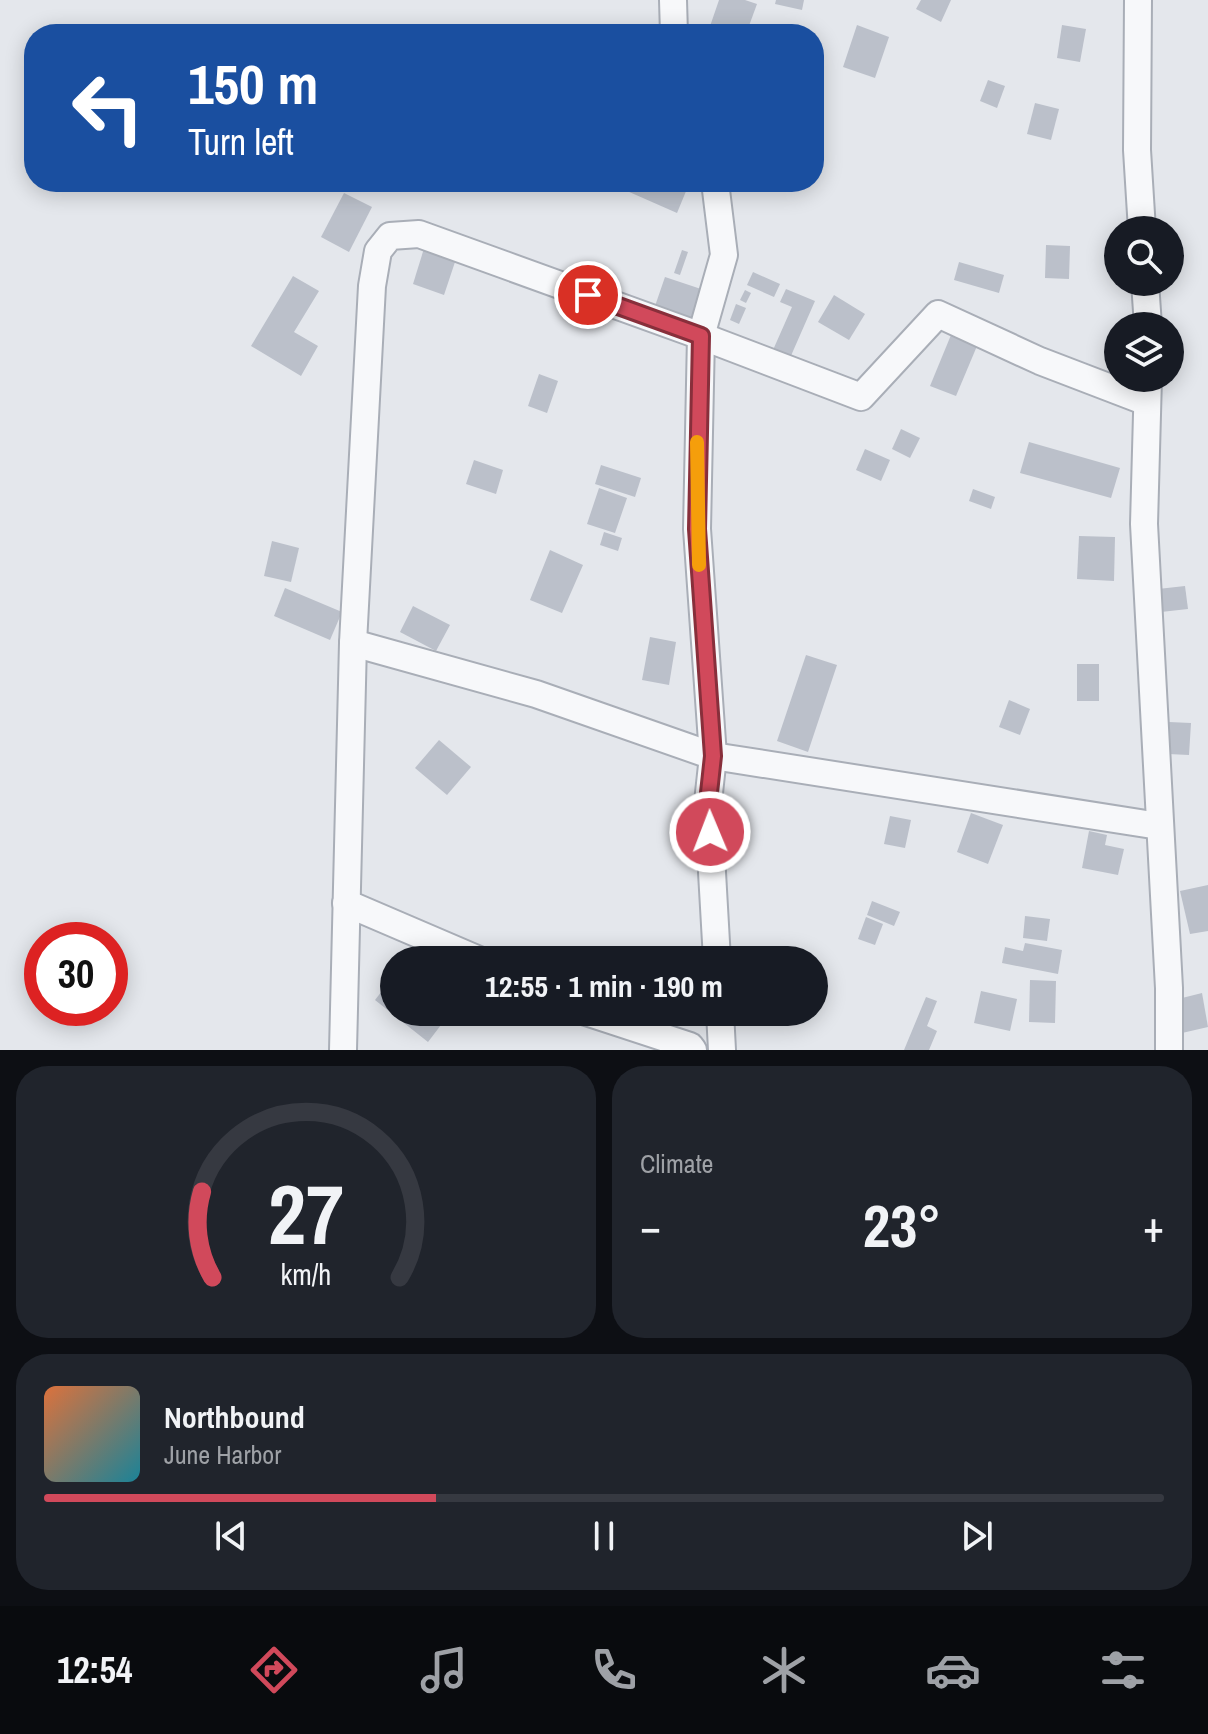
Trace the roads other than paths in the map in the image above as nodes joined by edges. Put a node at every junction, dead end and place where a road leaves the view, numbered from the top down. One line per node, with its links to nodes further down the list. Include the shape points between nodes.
1 (673, 0): 3 (street)
2 (1138, 0): 5 (street)
3 (674, 24)
4 (716, 192): 6 (street, via 724,255)
5 (1141, 216)
6 (701, 336): 7 (street, via 861,397 938,314 1040,361); 9 (street, via 419,234 390,236 378,251 372,286); 10 (street, via 697,529)
7 (1104, 378)
8 (1147, 392): 11 (street, via 1144,524)
9 (353, 643): 10 (street, via 536,694); 12 (street)
10 (713, 756): 11 (street); 14 (street, via 708,802)
11 (1159, 826): 20 (street)
12 (346, 903): 13 (street); 17 (street)
13 (446, 946)
14 (716, 946)
15 (629, 1026): 18 (street)
16 (721, 1026): 19 (street)
17 (343, 1050)
18 (693, 1050)
19 (722, 1050)
20 (1169, 1050)

